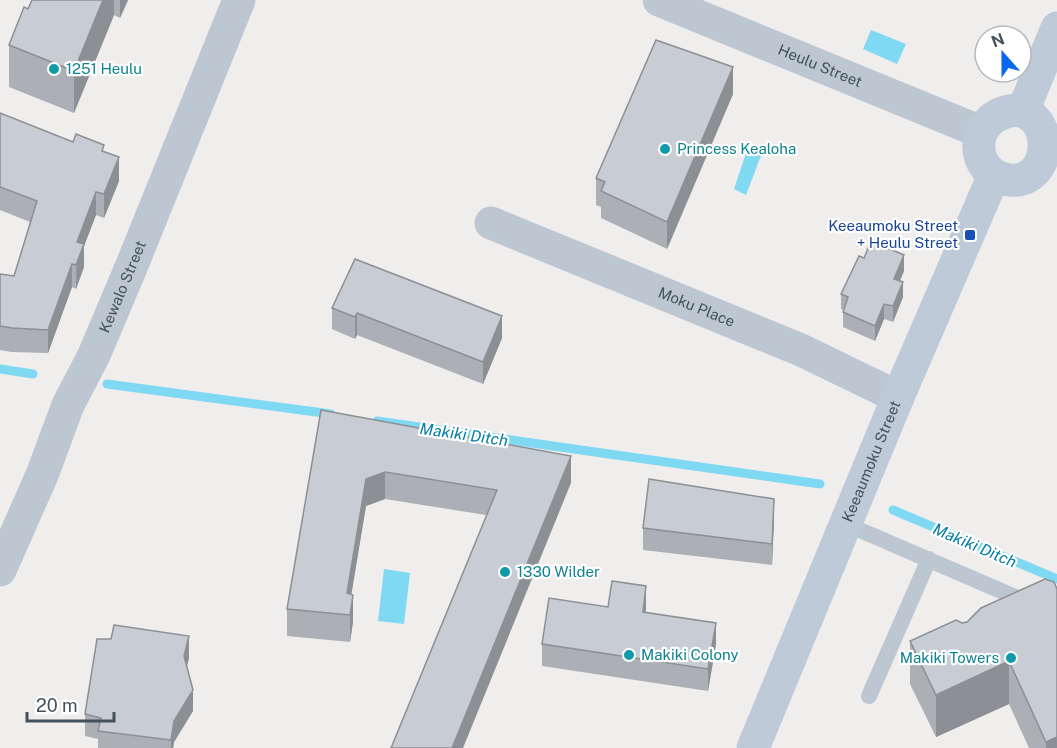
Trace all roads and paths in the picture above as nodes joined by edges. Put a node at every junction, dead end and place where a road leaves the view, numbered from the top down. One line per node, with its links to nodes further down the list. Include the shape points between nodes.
1 (239, 0): 12 (street, Kewalo Street, via 132,265 68,405)
2 (659, 0): 5 (street, Heulu Street)
3 (1057, 28): 4 (street)
4 (1023, 111): 5 (street, via 1006,111 987,122); 6 (street, via 1041,127)
5 (981, 132): 7 (street, via 980,153)
6 (1050, 161): 7 (street, via 1020,179)
7 (994, 175): 9 (street, Keeaumoku Street)
8 (491, 223): 9 (street, Moku Place, via 801,350)
9 (898, 397): 10 (street, Keeaumoku Street)
10 (846, 524): 11 (lane); 17 (street, Keeaumoku Street)
11 (929, 559): 13 (lane); 16 (lane)
12 (0, 570)
13 (1015, 596): 14 (lane); 15 (lane)
14 (1000, 613)
15 (1057, 615)
16 (869, 696)
17 (753, 748)

